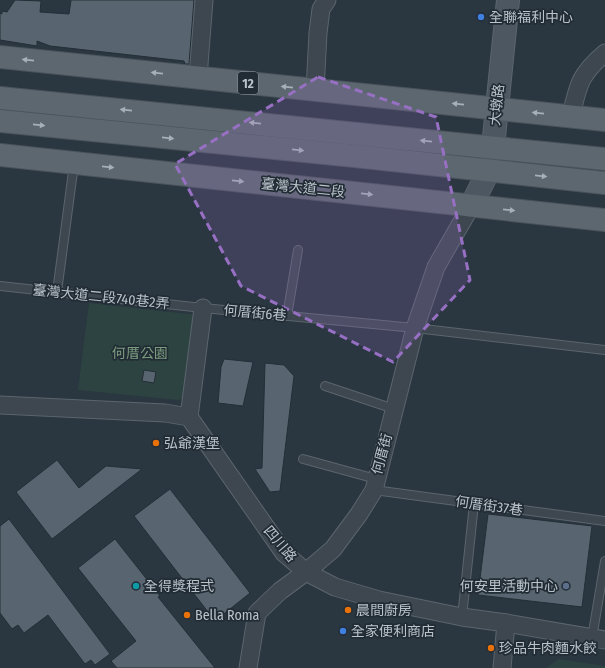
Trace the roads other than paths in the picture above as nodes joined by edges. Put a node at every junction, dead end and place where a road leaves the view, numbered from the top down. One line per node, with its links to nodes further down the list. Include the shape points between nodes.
1 (204, 0): 6 (street)
2 (327, 0): 7 (street, via 321,9)
3 (508, 0): 9 (street, 大墩路)
4 (605, 53): 10 (street, via 591,64 580,82)
5 (0, 57): 6 (main road, 12, one-way to 5)
6 (198, 78): 7 (main road, 12, one-way to 6)
7 (315, 90): 9 (main road, 12, one-way to 7)
8 (0, 98): 13 (main road, one-way to 8)
9 (496, 108): 10 (main road, 12, one-way to 9); 13 (street, 大墩路)
10 (571, 116): 11 (main road, 12)
11 (605, 120)
12 (0, 121): 17 (main road, one-way to 17)
13 (493, 147): 15 (main road); 17 (street, 大墩路)
14 (0, 155): 16 (main road, 臺灣大道二段)
15 (605, 159)
16 (74, 164): 19 (main road, 臺灣大道二段, one-way to 19); 23 (lane)
17 (488, 170): 18 (main road, one-way to 18); 19 (street, 大墩路)
18 (605, 183)
19 (471, 206): 20 (main road, 臺灣大道二段, one-way to 20); 26 (street, 何厝街, via 436,267)
20 (605, 220)
21 (298, 250): 25 (lane)
22 (0, 286): 23 (lane, 臺灣大道二段740巷2弄)
23 (57, 292): 24 (lane, 臺灣大道二段740巷2弄)
24 (202, 308): 25 (lane, 何厝街6巷); 31 (street)
25 (287, 316): 26 (lane, 何厝街6巷)
26 (415, 328): 27 (lane, 何厝街6巷); 30 (street, 何厝街)
27 (605, 350)
28 (325, 386): 30 (lane)
29 (0, 405): 31 (street, via 165,413)
30 (394, 409): 33 (street, 何厝街)
31 (189, 417): 37 (street, 四川路, via 284,553)
32 (303, 458): 33 (lane, 何厝街37巷)
33 (375, 484): 34 (lane, 何厝街37巷); 37 (street, 何厝街, via 359,514 333,549)
34 (474, 504): 35 (lane, 何厝街37巷); 38 (lane)
35 (605, 521)
36 (605, 561): 40 (lane)
37 (306, 572): 38 (street, 四川路, via 335,587 372,598); 41 (street, 何厝街, via 280,591 257,613)
38 (462, 617): 39 (street, 四川路)
39 (506, 623): 40 (street, 四川路); 42 (street)
40 (599, 639)
41 (248, 668)
42 (502, 668)

